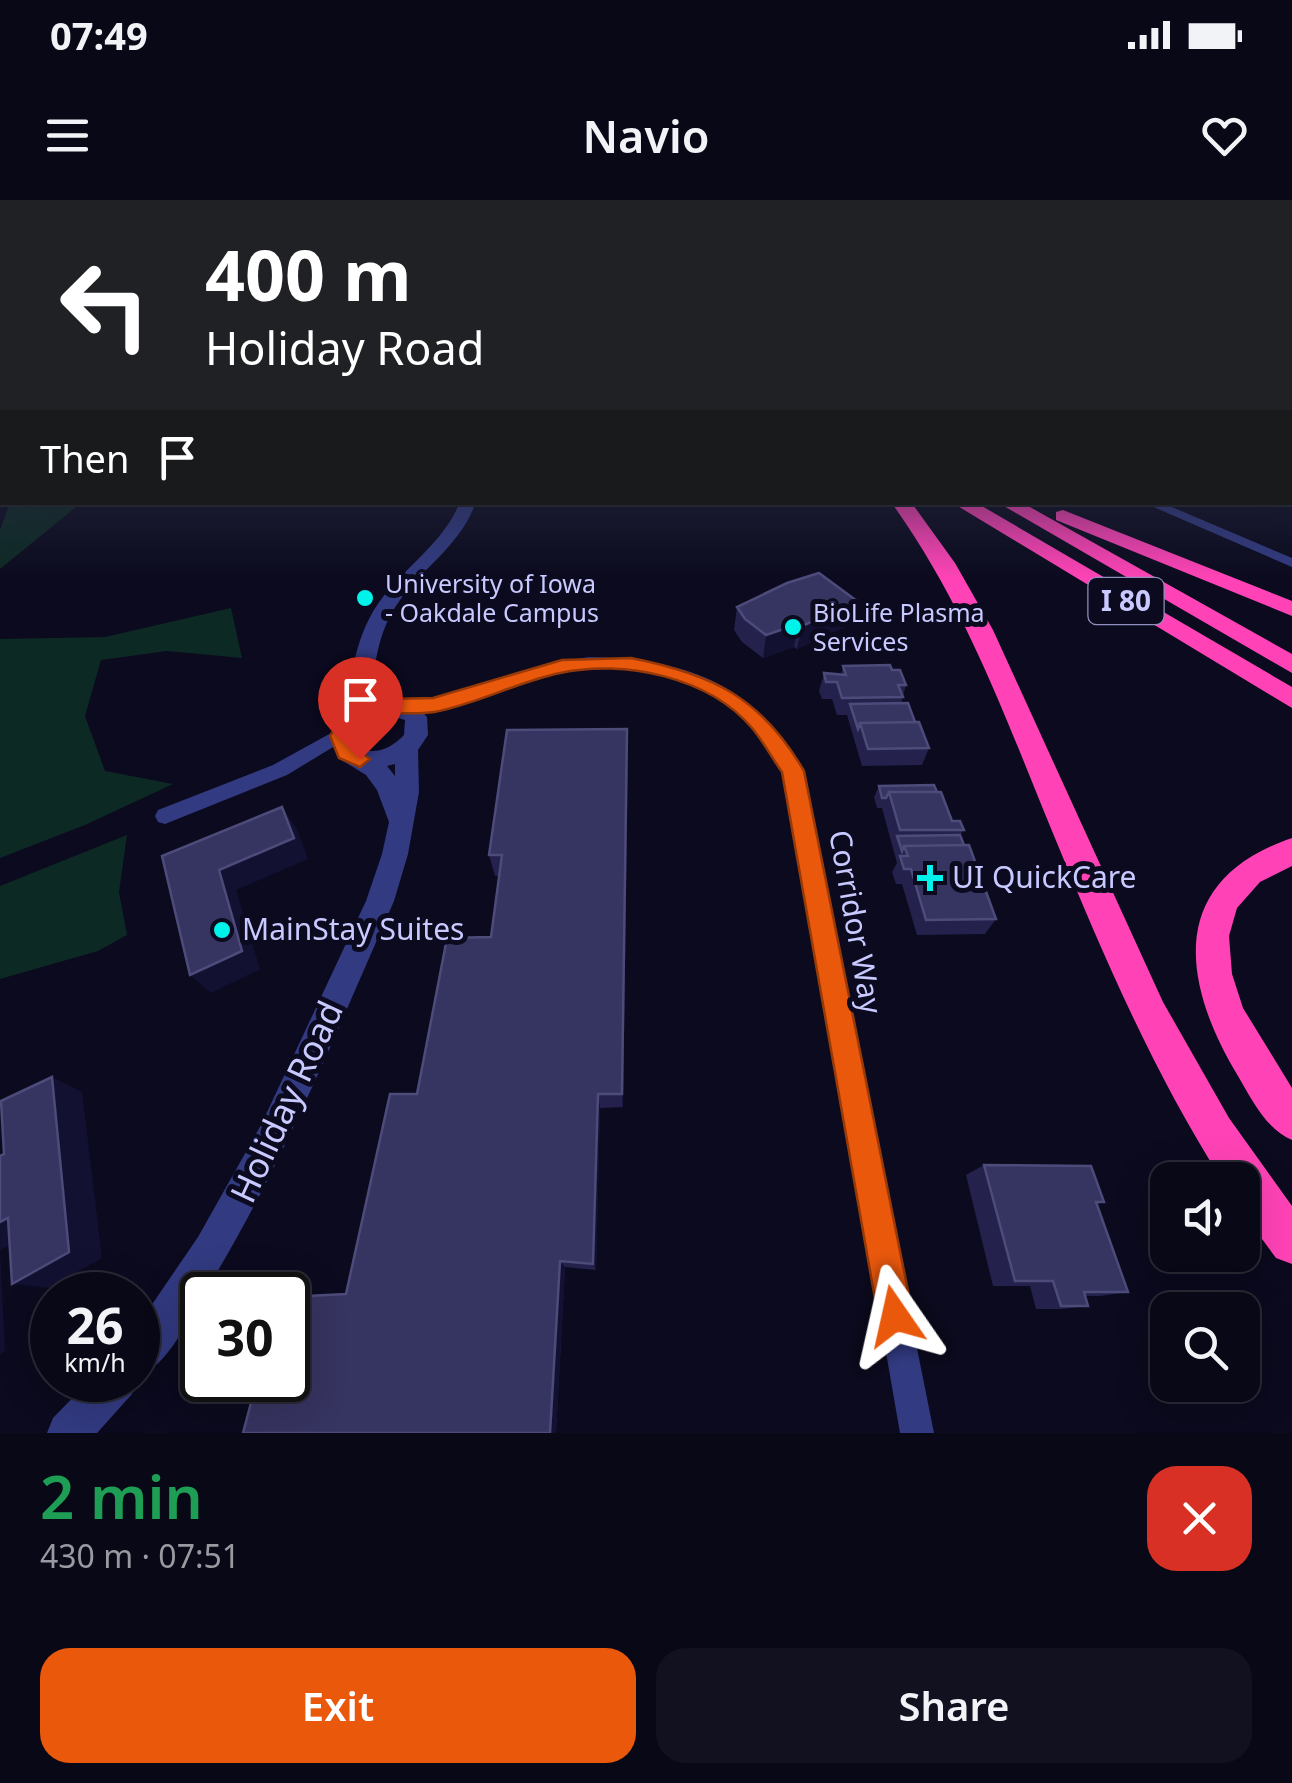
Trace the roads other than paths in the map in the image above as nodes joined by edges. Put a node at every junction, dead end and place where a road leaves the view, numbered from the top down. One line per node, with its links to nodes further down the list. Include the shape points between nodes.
1 (467, 505): 9 (street, via 455,532 384,608)
2 (902, 505): 22 (highway, via 970,606 1168,1051 1216,1136)
3 (965, 505): 12 (highway, I 80)
4 (1011, 505): 10 (highway, I 80)
5 (1039, 505): 8 (highway)
6 (1155, 505): 7 (street)
7 (1292, 563)
8 (1292, 610)
9 (365, 658): 13 (street, via 374,689); 14 (street)
10 (1292, 665)
11 (484, 692): 13 (street, Corridor Way, via 420,708); 15 (street, Corridor Way, via 436,718); 26 (street, Corridor Way, via 562,666 652,666 723,693 784,753 801,807)
12 (1292, 699)
13 (395, 707): 14 (street, via 374,708); 15 (street, via 416,717)
14 (348, 726): 16 (street, Holiday Road, via 341,744); 17 (street, via 320,750)
15 (412, 742): 16 (street, via 384,759); 19 (street, Holiday Road)
16 (359, 758): 17 (street); 19 (street, Holiday Road, via 389,786)
17 (265, 776): 18 (street)
18 (165, 816)
19 (399, 829): 23 (street, Holiday Road, via 380,901 244,1198)
20 (1292, 851): 21 (highway, via 1252,868 1226,894 1212,955 1234,1036)
21 (1292, 1120)
22 (1292, 1242)
23 (160, 1327)
24 (97, 1402): 25 (street)
25 (68, 1433)
26 (917, 1433)

